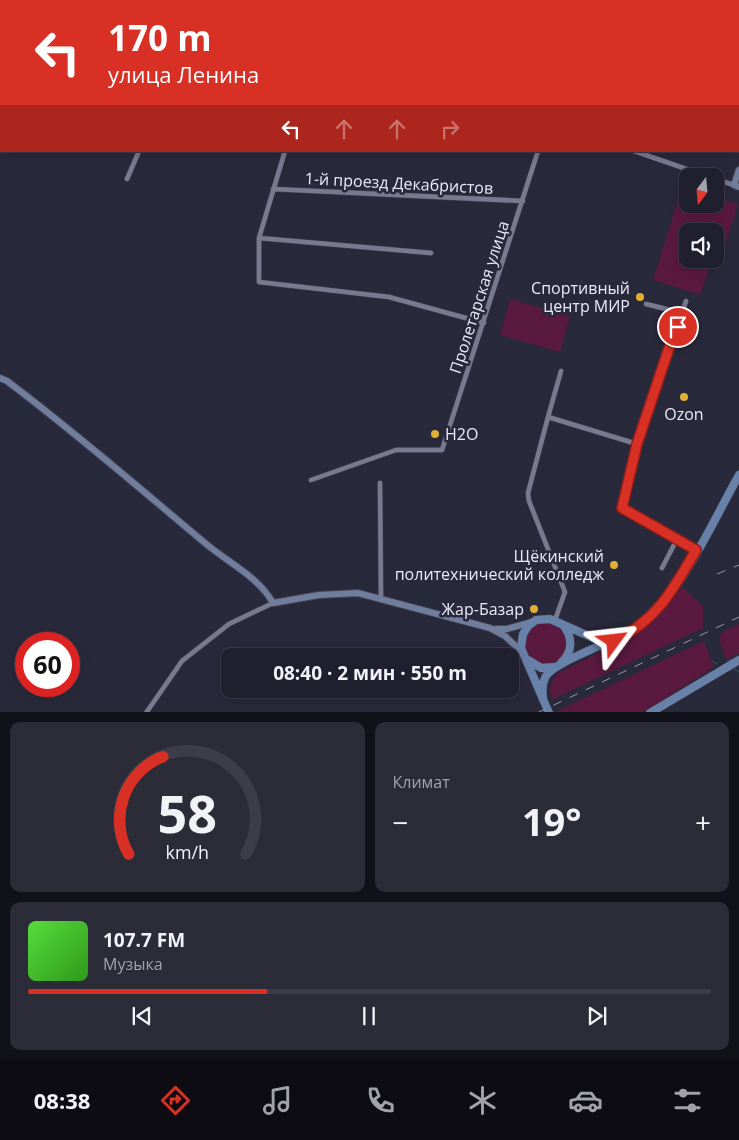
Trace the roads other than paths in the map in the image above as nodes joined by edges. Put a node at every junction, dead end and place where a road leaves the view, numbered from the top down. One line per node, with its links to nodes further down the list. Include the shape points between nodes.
1 (139, 152): 7 (street)
2 (285, 152): 10 (street)
3 (538, 152): 11 (street, Пролетарская улица)
4 (637, 152): 5 (street)
5 (684, 168)
6 (739, 170): 9 (street)
7 (127, 180)
8 (724, 182): 9 (street)
9 (736, 186)
10 (272, 190): 11 (street, 1-й проезд Декабристов); 12 (street)
11 (523, 201): 17 (street, Пролетарская улица)
12 (260, 238): 13 (street); 17 (street, via 259,282 389,297)
13 (431, 253)
14 (686, 301): 16 (street)
15 (646, 304): 16 (street)
16 (682, 313): 21 (street)
17 (484, 323): 23 (street, Пролетарская улица, via 442,450 396,450)
18 (561, 372): 20 (street)
19 (0, 378): 29 (street, via 50,414 251,578)
20 (548, 416): 21 (street); 31 (street, via 532,476 529,501 565,592)
21 (637, 444): 25 (street, via 622,508)
22 (739, 475): 26 (main road)
23 (311, 480)
24 (380, 483): 28 (street)
25 (677, 539): 26 (street); 27 (street)
26 (696, 550): 33 (main road, via 679,582 661,606 639,626)
27 (662, 568)
28 (381, 598): 29 (street, via 358,593 319,595); 32 (street)
29 (273, 603): 38 (street, via 229,624 182,661)
30 (536, 620): 31 (main road); 32 (street, via 507,628); 34 (main road, via 522,634)
31 (557, 621): 33 (main road); 36 (main road, via 566,629 571,643 567,657)
32 (490, 628): 34 (street, via 505,636)
33 (607, 644): 36 (main road)
34 (524, 655): 36 (main road, via 541,668); 37 (main road)
35 (739, 660): 40 (main road)
36 (558, 665): 37 (main road, via 543,682)
37 (543, 698): 39 (main road)
38 (146, 712)
39 (550, 712)
40 (650, 712)

